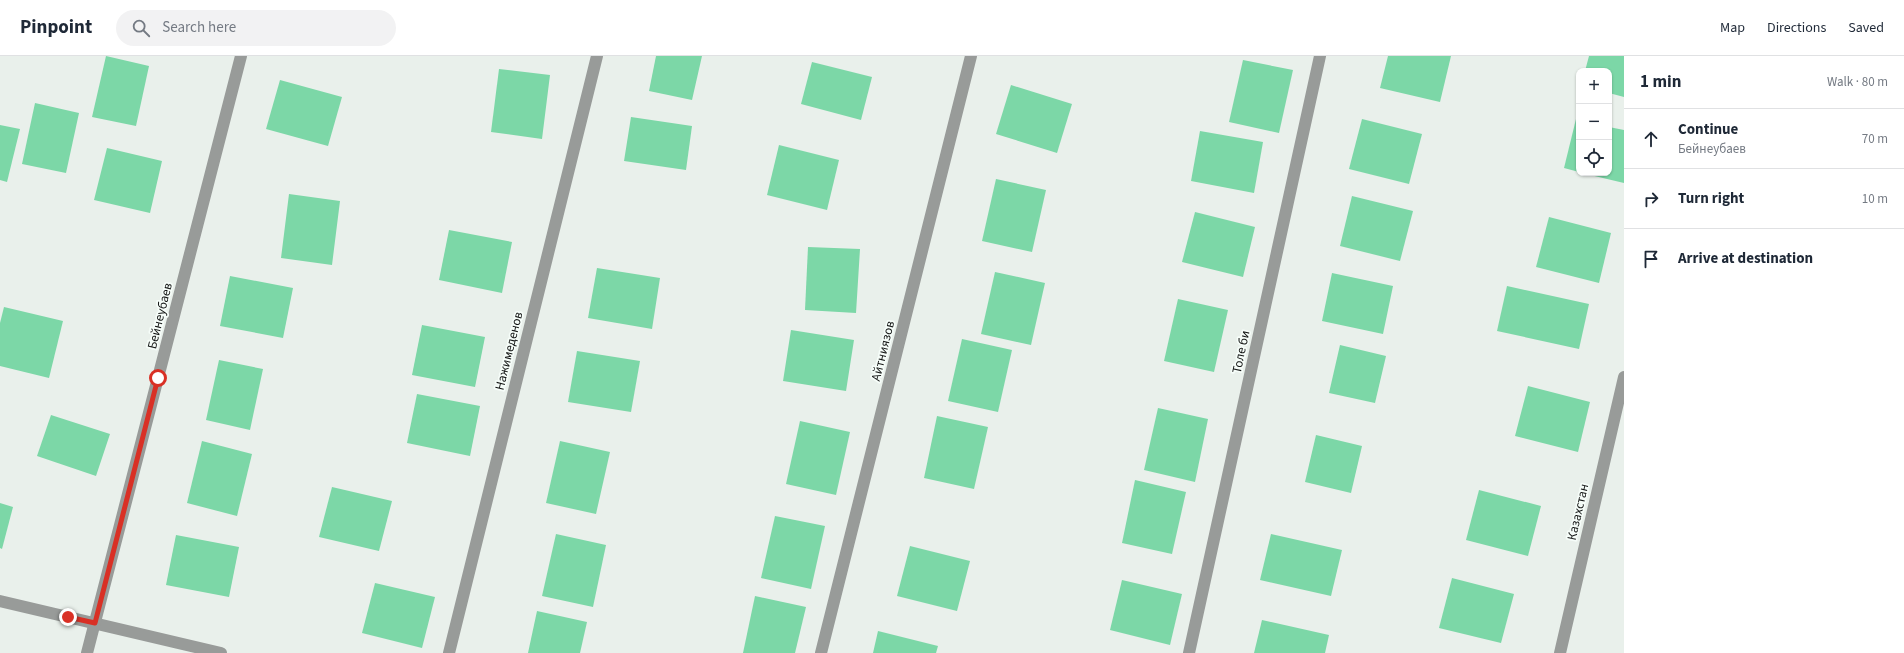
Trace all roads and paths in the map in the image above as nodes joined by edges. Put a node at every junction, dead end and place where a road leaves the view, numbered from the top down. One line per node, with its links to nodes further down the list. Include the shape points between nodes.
1 (241, 56): 7 (street, Бейнеубаев)
2 (597, 56): 10 (street, Нажимеденов)
3 (972, 56): 11 (street, Айтниязов)
4 (1320, 56): 12 (street, Толе би)
5 (1624, 377): 13 (street, Казахстан)
6 (0, 601): 7 (street)
7 (95, 623): 8 (street, Бейнеубаев); 9 (street)
8 (88, 653)
9 (221, 653)
10 (449, 653)
11 (821, 653)
12 (1189, 653)
13 (1560, 653)

